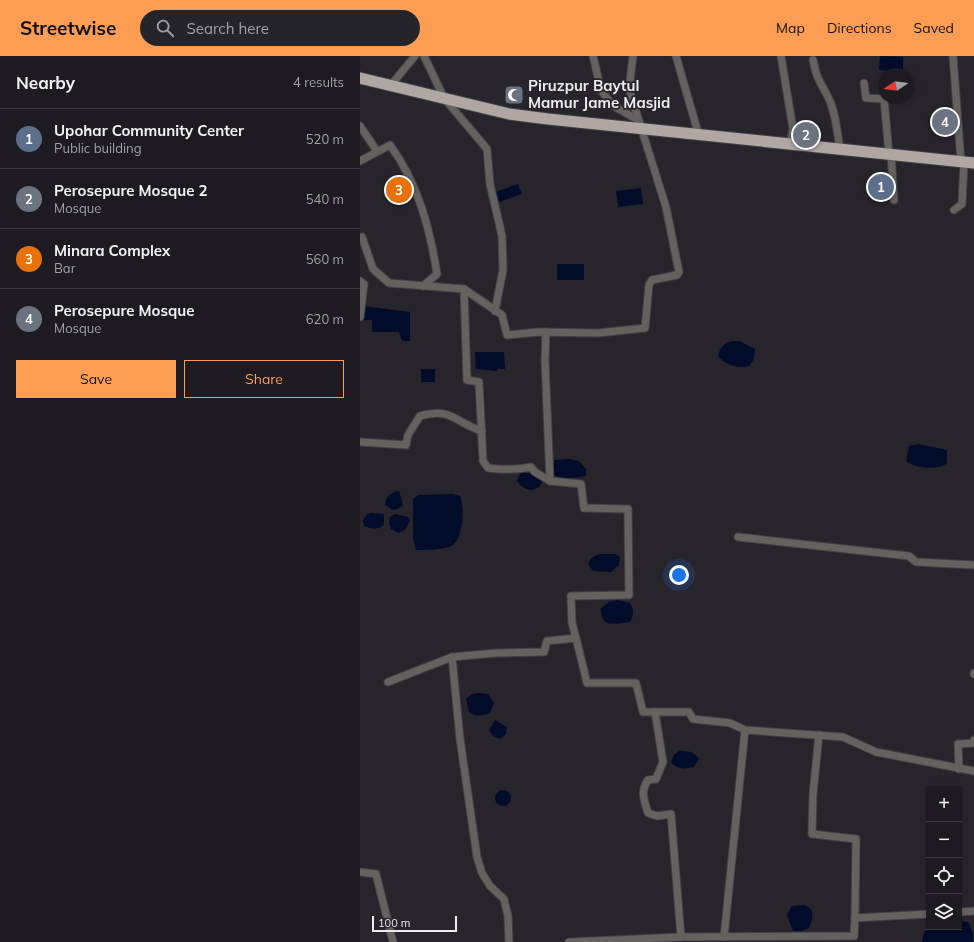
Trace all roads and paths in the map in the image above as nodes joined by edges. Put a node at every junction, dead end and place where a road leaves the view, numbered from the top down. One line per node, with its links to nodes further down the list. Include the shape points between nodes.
1 (416, 56): 11 (street)
2 (424, 56): 12 (street)
3 (593, 56): 13 (street, via 601,90 612,105)
4 (633, 56): 13 (street, via 629,89)
5 (676, 56): 15 (street)
6 (781, 56): 16 (street, via 793,129)
7 (953, 56): 21 (street)
8 (813, 60): 17 (street, via 816,77 828,96 834,115)
9 (360, 78): 11 (highway)
10 (864, 83): 19 (street, via 866,98 884,99)
11 (391, 85): 12 (highway)
12 (444, 98): 13 (highway, via 509,114); 28 (street, via 487,149 490,184 502,236 502,270)
13 (640, 125): 15 (highway); 30 (street, via 666,207 678,272 676,275 652,280 649,285 645,328 598,333)
14 (360, 126): 18 (street)
15 (699, 136): 16 (highway)
16 (790, 144): 17 (highway)
17 (840, 149): 19 (highway)
18 (377, 151): 20 (street); 26 (street, via 390,145 403,162 426,217 437,274)
19 (890, 154): 21 (highway); 22 (street)
20 (360, 161)
21 (966, 162): 23 (street, via 962,204)
22 (894, 200)
23 (954, 210)
24 (360, 238): 26 (street, via 373,269 389,283)
25 (360, 281): 29 (street, via 364,284)
26 (424, 286): 27 (street)
27 (464, 289): 28 (street); 31 (street, via 467,380 479,382)
28 (495, 310): 30 (street, via 502,315 507,335)
29 (360, 317)
30 (546, 332): 33 (street)
31 (482, 431): 32 (street, via 472,428 452,415 429,413 420,416 408,435 406,446); 33 (street, via 483,461 488,468 518,470 530,467)
32 (360, 442)
33 (550, 481): 36 (street, via 581,484 584,508 628,509 629,595 571,596 572,623)
34 (738, 537): 35 (street, via 909,556 916,562)
35 (974, 565)
36 (576, 638): 37 (street, via 547,641 544,652 496,652); 39 (street, via 587,683 636,683 643,712)
37 (452, 656): 38 (street); 54 (street, via 460,739 477,857 490,886 504,898)
38 (388, 682)
39 (655, 712): 40 (street, via 689,712 693,719 730,723); 50 (street, via 663,762 656,779 648,780 642,794 648,813 657,816 671,814)
40 (744, 730): 41 (street); 51 (street)
41 (818, 735): 43 (street, via 843,737 876,752); 49 (street, via 812,834 856,839)
42 (974, 740): 43 (street, via 974,743 958,744)
43 (959, 769): 44 (street)
44 (974, 771)
45 (360, 872): 53 (street, via 376,874)
46 (974, 911): 47 (street)
47 (962, 912)
48 (926, 914): 49 (street)
49 (855, 918): 52 (street)
50 (681, 937): 51 (street); 55 (street)
51 (724, 937): 52 (street)
52 (854, 939)
53 (394, 942)
54 (509, 942)
55 (569, 942)

